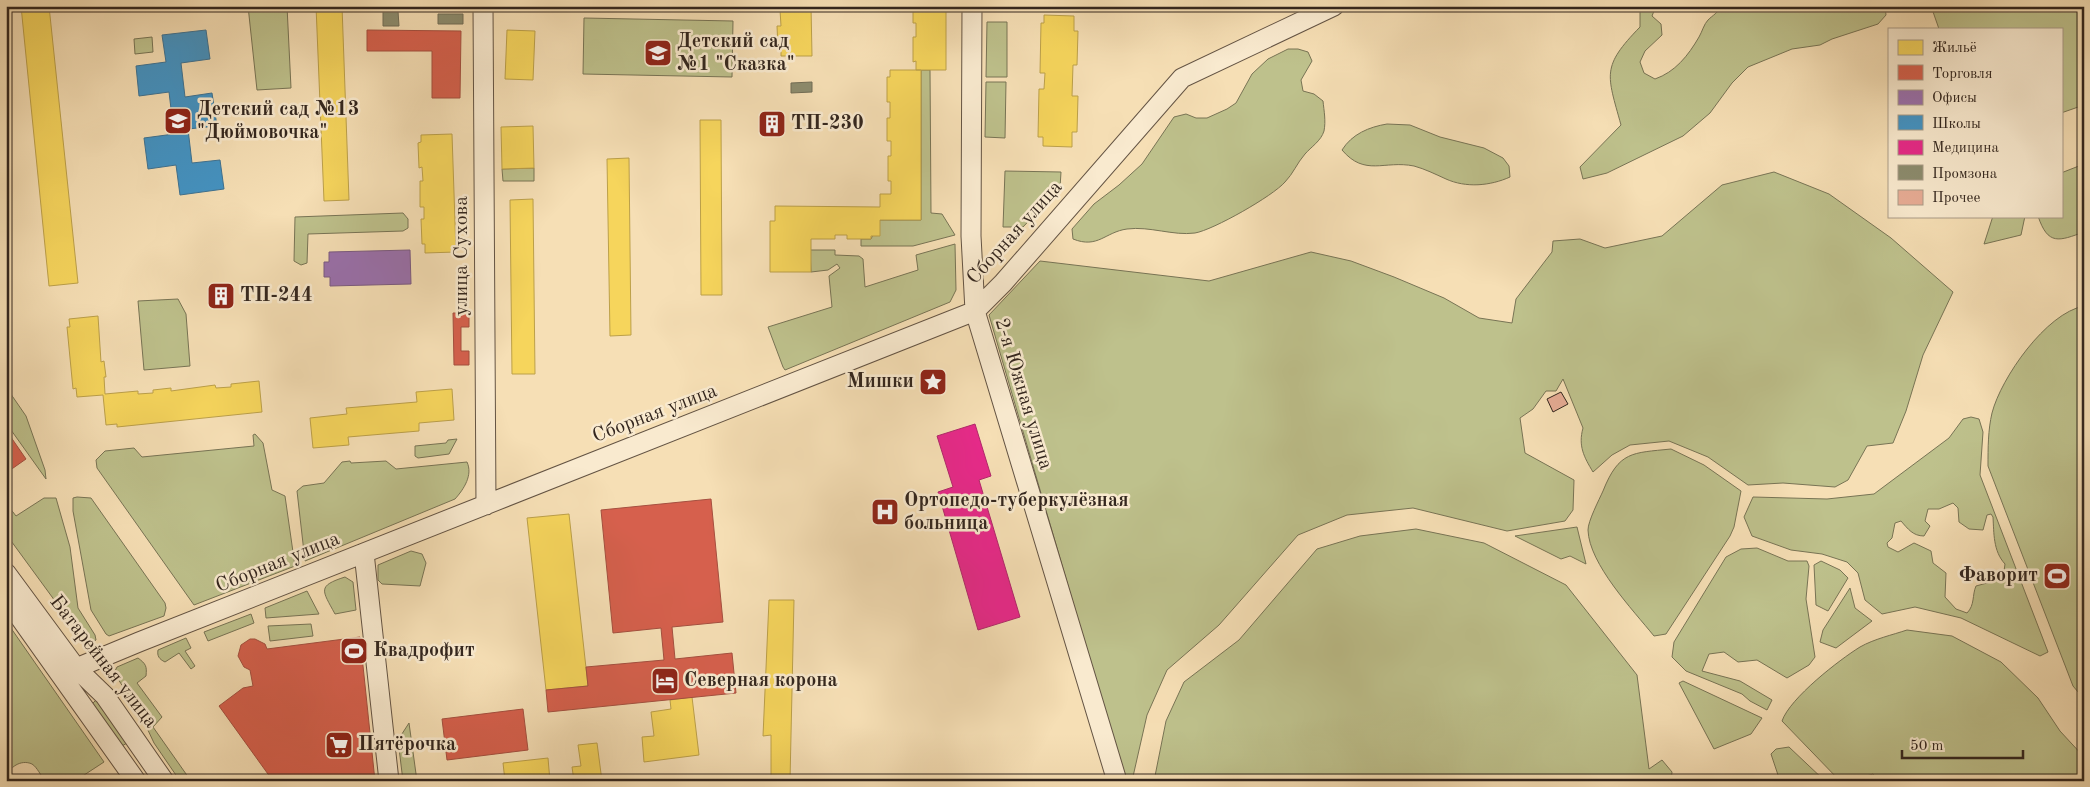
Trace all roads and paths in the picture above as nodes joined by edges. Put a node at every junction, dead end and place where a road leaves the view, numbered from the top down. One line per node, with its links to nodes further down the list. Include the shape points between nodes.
1 (483, 6): 5 (street, улица Сухова)
2 (972, 6): 4 (street, 2-я Южная улица, via 971,236)
3 (1334, 6): 4 (street, Сборная улица, via 1182,78)
4 (975, 311): 5 (street, Сборная улица); 15 (street, 2-я Южная улица)
5 (486, 505): 6 (street, Сборная улица)
6 (364, 553): 9 (street, Сборная улица); 14 (street)
7 (6, 572): 9 (street, Батарейная улица)
8 (6, 598): 9 (street, Батарейная улица)
9 (69, 671): 10 (street, Батарейная улица, via 105,696); 11 (street, Батарейная улица)
10 (139, 744): 11 (street); 13 (street, Батарейная улица)
11 (120, 757): 12 (street, Батарейная улица)
12 (136, 781)
13 (164, 781)
14 (389, 781)
15 (1117, 781)

